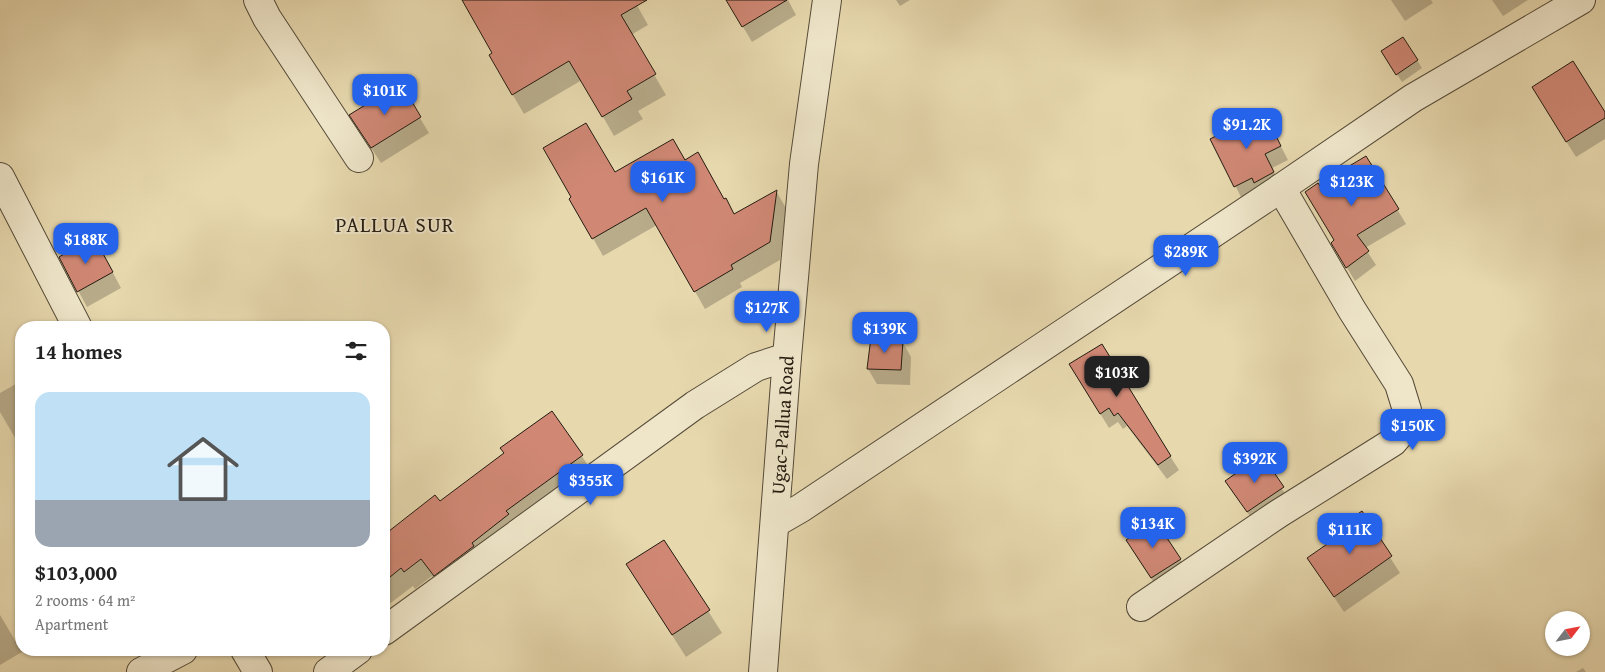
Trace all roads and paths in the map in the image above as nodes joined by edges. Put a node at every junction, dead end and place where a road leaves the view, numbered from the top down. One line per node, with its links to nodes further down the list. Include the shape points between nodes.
1 (258, 0): 4 (street)
2 (827, 0): 8 (street, Ugac-Pallua Road, via 804,164)
3 (1581, 0): 6 (street, via 1413,98)
4 (359, 158)
5 (0, 177): 7 (street)
6 (1280, 188): 9 (street); 10 (street, via 1399,384 1407,410 1404,429 1393,442 1278,514)
7 (74, 321)
8 (787, 357): 9 (street, Ugac-Pallua Road); 11 (street, via 756,367 695,404)
9 (775, 523): 18 (street, Ugac-Pallua Road)
10 (1141, 607)
11 (390, 627)
12 (172, 656): 15 (street)
13 (249, 656): 16 (street)
14 (350, 656): 17 (street)
15 (141, 672)
16 (258, 672)
17 (328, 672)
18 (763, 672)

